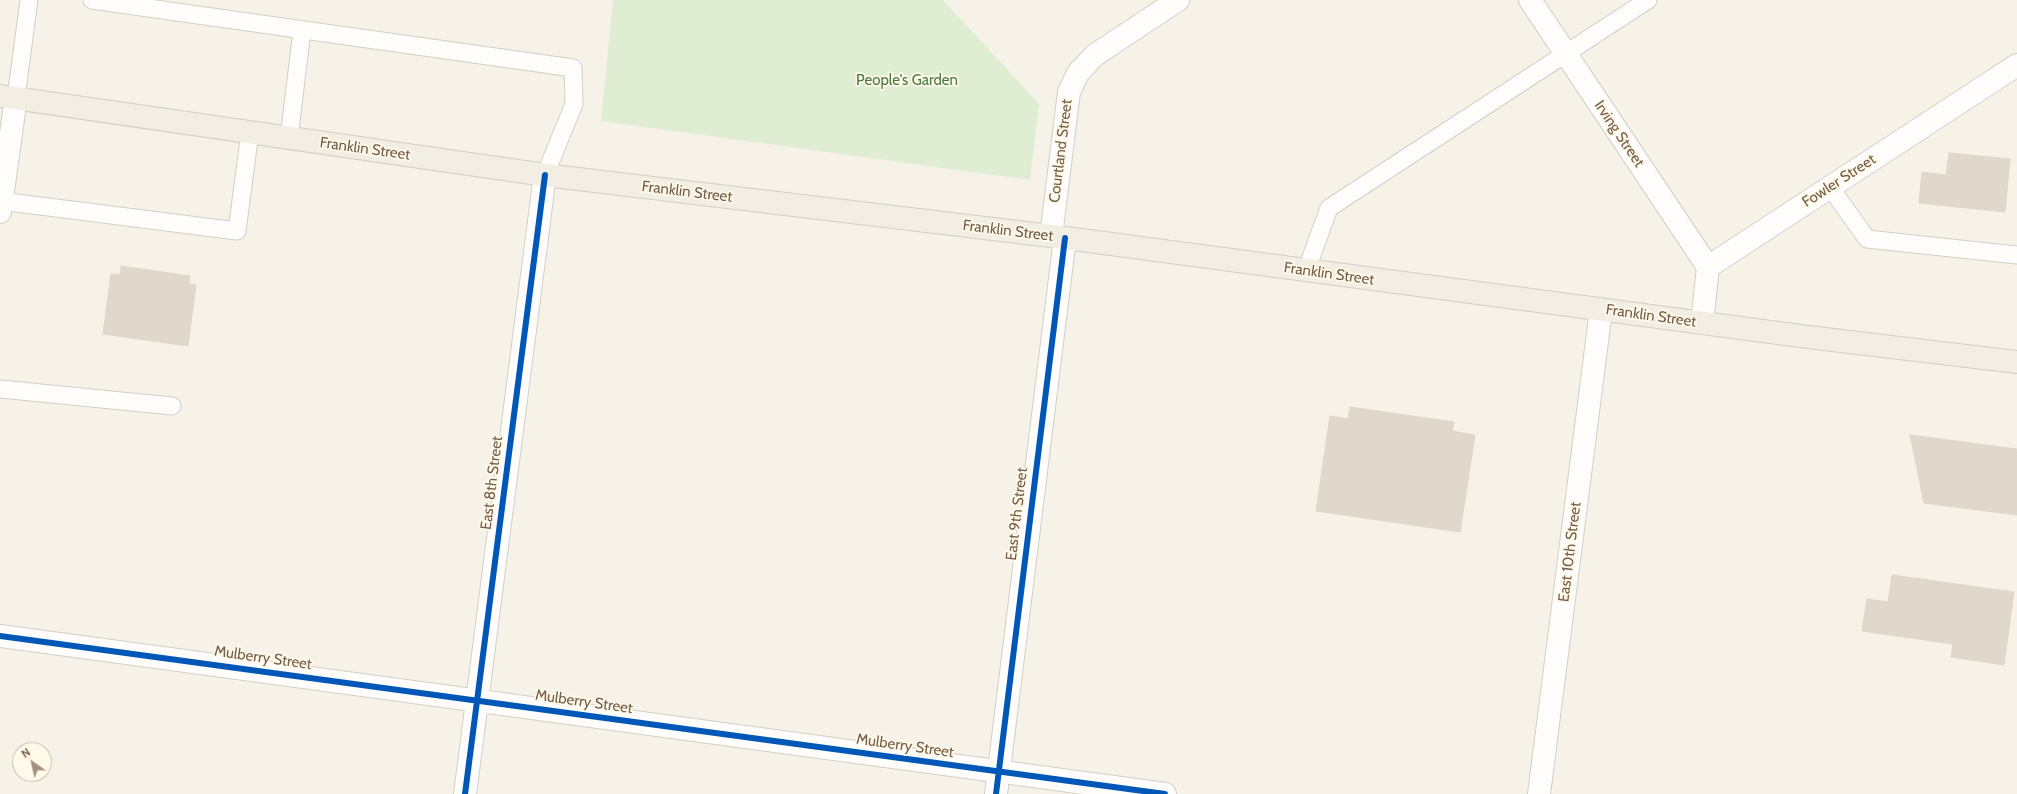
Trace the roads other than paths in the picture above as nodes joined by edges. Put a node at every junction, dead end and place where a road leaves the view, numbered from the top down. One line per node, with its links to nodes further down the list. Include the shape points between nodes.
1 (30, 0): 10 (lane)
2 (92, 0): 6 (lane)
3 (1178, 0): 16 (street, Courtland Street, via 1095,55 1078,73 1068,92)
4 (1530, 0): 8 (street, Irving Street)
5 (1648, 0): 8 (lane)
6 (169, 5): 7 (lane)
7 (302, 30): 12 (lane); 13 (lane, via 573,68 574,104)
8 (1566, 54): 18 (street, Irving Street); 19 (lane, via 1329,208)
9 (2017, 65): 14 (street, Fowler Street)
10 (8, 97): 11 (main road, Franklin Street); 15 (street)
11 (250, 132): 12 (main road, Franklin Street); 15 (lane, via 237,231)
12 (289, 138): 13 (main road, Franklin Street)
13 (544, 175): 16 (main road, Franklin Street); 26 (street, East 8th Street)
14 (1830, 187): 17 (lane, via 1866,239); 18 (street, Fowler Street)
15 (1, 206)
16 (1058, 237): 19 (main road, Franklin Street); 27 (street, East 9th Street)
17 (2017, 255)
18 (1708, 267): 21 (street)
19 (1306, 271): 20 (main road, Franklin Street)
20 (1601, 310): 21 (main road, Franklin Street); 31 (street, East 10th Street)
21 (1702, 323): 22 (main road, Franklin Street)
22 (2017, 362)
23 (0, 389): 24 (lane)
24 (172, 406)
25 (0, 636): 26 (street, Mulberry Street)
26 (478, 701): 27 (street, Mulberry Street); 28 (street, East 8th Street)
27 (999, 772): 29 (street, East 9th Street); 30 (street, Mulberry Street)
28 (465, 794)
29 (996, 794)
30 (1165, 794)
31 (1539, 794)

